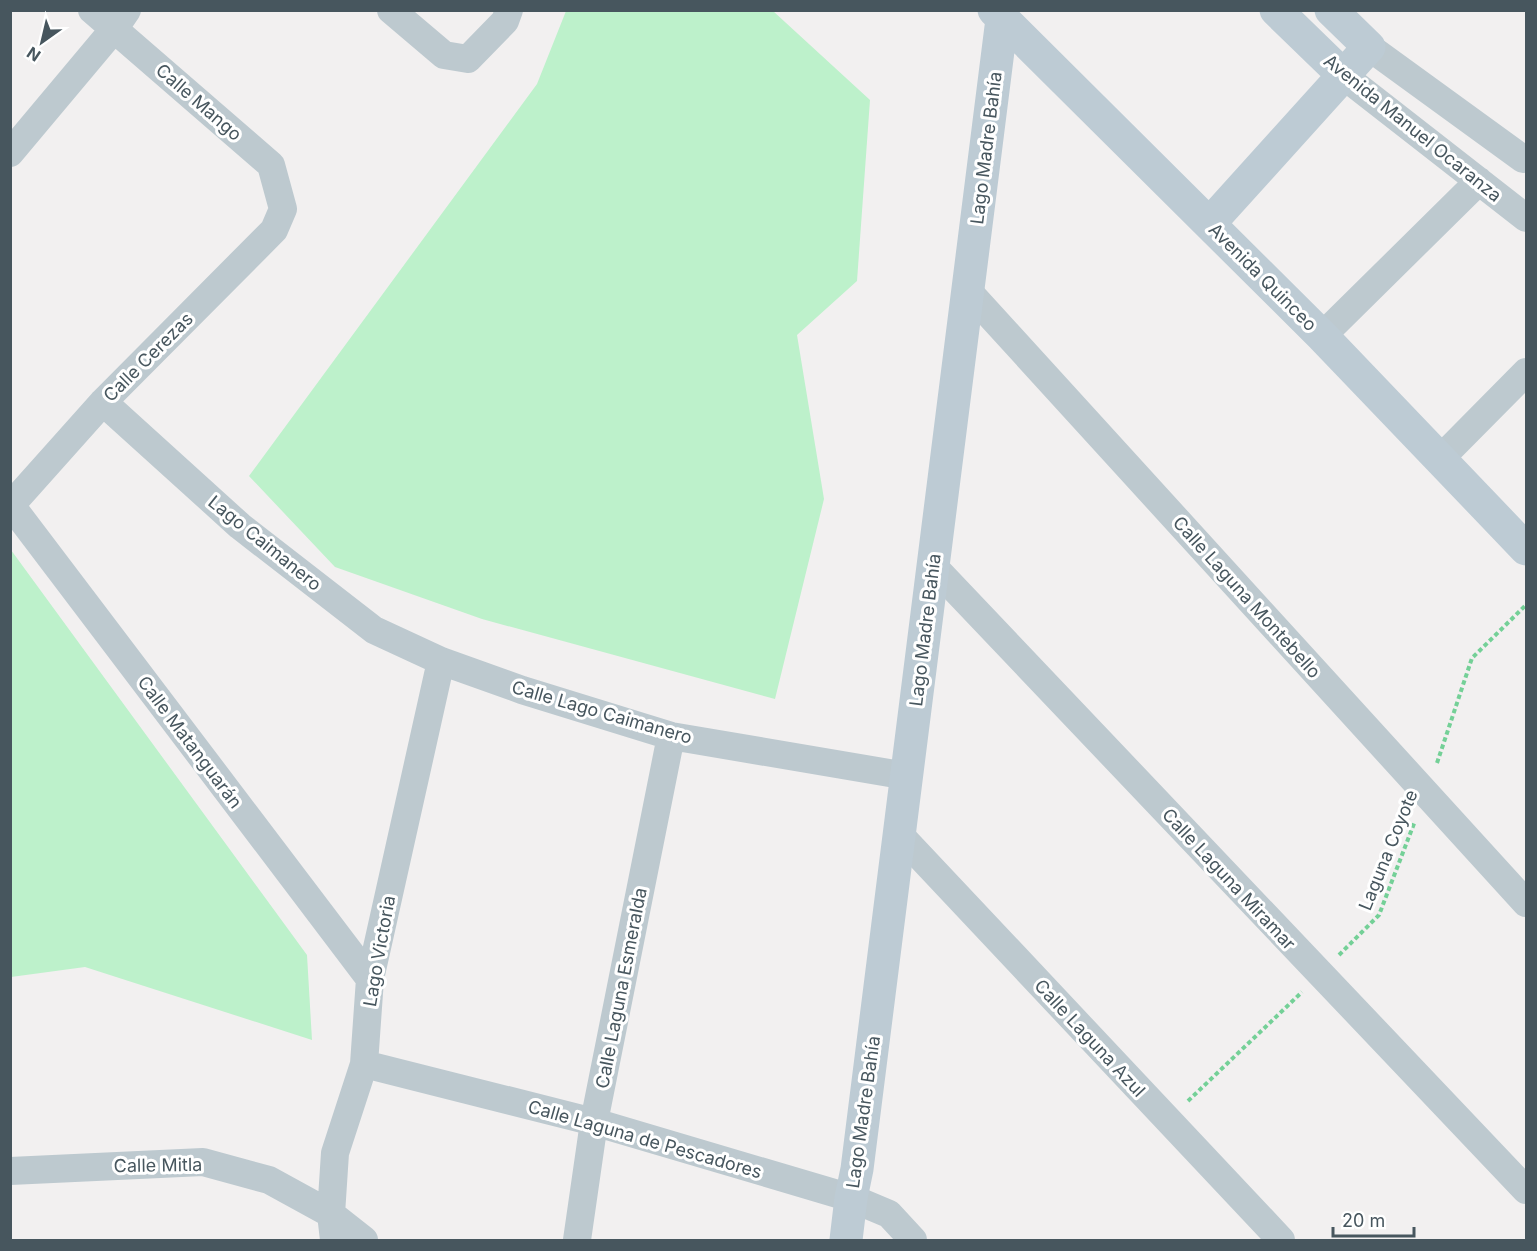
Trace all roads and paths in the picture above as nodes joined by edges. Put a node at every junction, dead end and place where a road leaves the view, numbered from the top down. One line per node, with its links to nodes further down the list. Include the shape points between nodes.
1 (92, 10): 7 (street, Calle Mango)
2 (392, 10): 3 (street, via 444,55 468,59 505,21)
3 (509, 10)
4 (1276, 10): 9 (street, Avenida Manuel Ocaranza)
5 (1331, 10): 8 (street, Avenida Manuel Ocaranza)
6 (998, 15): 15 (street, Avenida Quinceo); 16 (street, Lago Madre Bahía)
7 (121, 20): 10 (street); 13 (street, Calle Mango, via 271,165)
8 (1369, 47): 9 (street); 11 (street, Avenida Manuel Ocaranza)
9 (1344, 76): 12 (street, Avenida Manuel Ocaranza); 15 (street)
10 (10, 153)
11 (1523, 159)
12 (1479, 181): 14 (street, Avenida Manuel Ocaranza); 17 (street)
13 (283, 209): 19 (street, Calle Cerezas, via 274,230)
14 (1527, 218)
15 (1210, 223): 17 (street, Avenida Quinceo)
16 (968, 291): 23 (street, Lago Madre Bahía); 28 (street, Calle Laguna Montebello)
17 (1322, 336): 20 (street, Avenida Quinceo)
18 (1527, 372): 20 (street)
19 (103, 402): 21 (street, Calle Cerezas); 25 (street, Lago Caimanero, via 240,526 374,630)
20 (1439, 460): 22 (street, Avenida Quinceo)
21 (11, 504): 32 (street, Calle Matanguarán)
22 (1527, 549)
23 (933, 566): 27 (street, Lago Madre Bahía); 31 (street, Calle Laguna Miramar)
24 (1527, 605): 28 (path, Laguna Coyote, via 1472,657)
25 (441, 661): 26 (street, Calle Lago Caimanero); 32 (street, Lago Victoria)
26 (671, 736): 27 (street, Calle Lago Caimanero); 35 (street, Calle Laguna Esmeralda)
27 (907, 776): 29 (street, Lago Madre Bahía)
28 (1426, 794): 30 (street, Calle Laguna Montebello); 31 (path, Laguna Coyote, via 1379,915)
29 (900, 835): 34 (street, Calle Laguna Azul); 38 (street, Lago Madre Bahía)
30 (1527, 903)
31 (1320, 975): 34 (path, Laguna Coyote); 37 (street, Calle Laguna Miramar)
32 (370, 979): 33 (street, Lago Victoria)
33 (364, 1064): 35 (street, Calle Laguna de Pescadores); 39 (street, Lago Victoria, via 335,1152)
34 (1168, 1121): 44 (street, Calle Laguna Azul)
35 (594, 1122): 38 (street, Calle Laguna de Pescadores); 41 (street, Calle Laguna Esmeralda)
36 (10, 1171): 39 (street, Calle Mitla, via 203,1162 269,1180)
37 (1527, 1190)
38 (851, 1198): 42 (street, Lago Madre Bahía); 43 (street, Calle Laguna de Pescadores, via 889,1214)
39 (332, 1227): 40 (street, Calle Mitla)
40 (364, 1240)
41 (577, 1240)
42 (846, 1240)
43 (913, 1240)
44 (1281, 1240)

